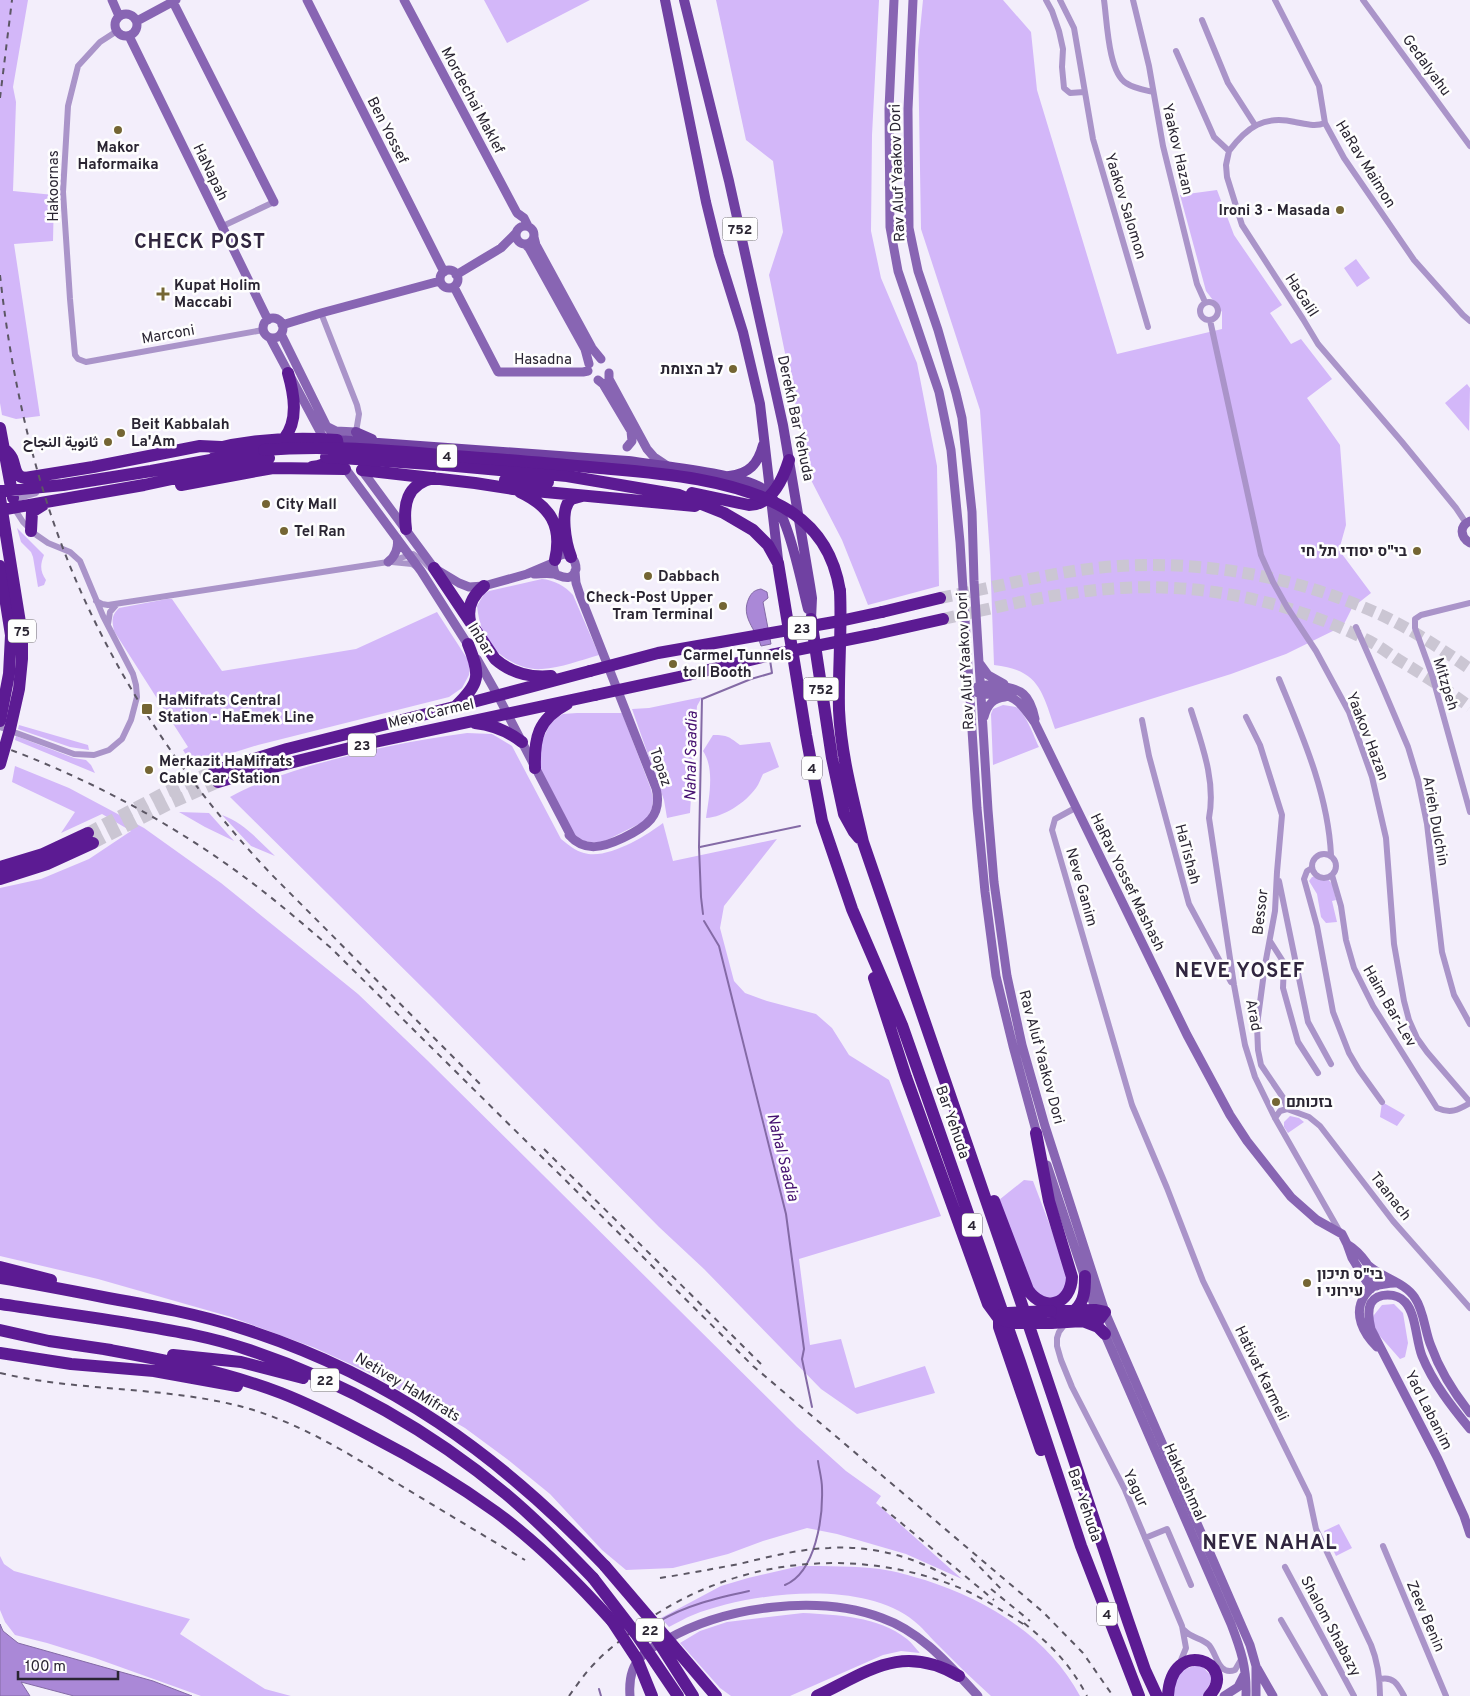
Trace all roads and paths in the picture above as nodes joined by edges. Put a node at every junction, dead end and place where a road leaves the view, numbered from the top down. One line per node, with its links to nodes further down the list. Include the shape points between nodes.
1 (112, 0): 15 (street)
2 (307, 0): 36 (street, Ben Yossef)
3 (404, 0): 28 (street, Mordechai Maklef)
4 (665, 0): 57 (main road, 752, via 706,202 743,332 760,404)
5 (684, 0): 68 (main road, Derekh Bar Yehuda / 752, via 740,229)
6 (894, 0): 120 (street, Rav Aluf Yaakov Dori, via 889,109 890,227 898,271 940,392 950,442)
7 (913, 0): 115 (street, Rav Aluf Yaakov Dori, via 908,109 909,228 918,271 962,418 972,512)
8 (1046, 0): 21 (street, via 1063,49 1064,88 1070,93)
9 (1060, 0): 21 (street, Yaakov Salomon, via 1074,28)
10 (1104, 0): 22 (street, via 1109,39 1120,78 1127,84)
11 (1133, 0): 22 (street, Yaakov Hazan)
12 (1275, 0): 23 (street, HaRav Maimon, via 1319,86)
13 (1363, 0): 25 (street, Gedalyahu)
14 (175, 1): 17 (street); 27 (street)
15 (119, 16): 17 (street, via 130,14); 18 (street, via 115,25)
16 (1202, 20): 24 (street, via 1228,83)
17 (137, 21): 19 (street, via 136,32)
18 (117, 31): 19 (street, via 122,36); 48 (street, Hakoornas, via 100,42 78,66 68,106 63,192 74,350)
19 (130, 36): 29 (street, HaNapah)
20 (1176, 51): 26 (street, via 1214,137)
21 (1084, 92): 44 (street, Yaakov Salomon, via 1093,138)
22 (1152, 92): 38 (street, Yaakov Hazan)
23 (1326, 123): 24 (street, via 1318,126 1283,119); 42 (street, HaRav Maimon, via 1344,158 1414,260)
24 (1255, 125): 26 (street)
25 (1470, 146)
26 (1229, 151): 86 (street, HaGalil, via 1227,177 1242,225 1318,344)
27 (274, 202): 29 (street)
28 (517, 213): 30 (street, Mordechai Maklef); 31 (street, Mordechai Maklef)
29 (223, 226): 40 (street, HaNapah)
30 (528, 226): 31 (street, via 522,226); 32 (street, via 533,229)
31 (517, 232): 33 (street, via 517,239); 34 (street)
32 (534, 237): 33 (street, via 531,242); 49 (street, via 592,348)
33 (523, 243): 34 (street); 50 (street, via 529,248 585,349)
34 (501, 248): 35 (street)
35 (456, 274): 36 (street, via 450,271); 37 (street, via 458,280)
36 (442, 276): 37 (street, via 445,287); 39 (street)
37 (454, 287): 50 (street, Hasadna, via 498,372 583,372)
38 (1204, 302): 41 (street, via 1200,314 1203,319); 41 (street, via 1213,303 1218,310 1215,318)
39 (321, 313): 43 (street); 56 (street, via 358,405)
40 (268, 320): 43 (street, via 275,318); 45 (street)
41 (1210, 320): 155 (street, Yaakov Hazan, via 1261,555 1286,607 1316,651 1349,712 1372,776 1386,838 1394,944 1409,1020 1416,1038)
42 (1470, 321)
43 (282, 324): 46 (street)
44 (1148, 327)
45 (264, 330): 47 (street); 48 (street, Marconi, via 106,359 86,362)
46 (281, 334): 47 (street); 54 (street)
47 (270, 338): 52 (street)
48 (78, 359)
49 (601, 359): 50 (street); 51 (street, via 608,366)
50 (589, 367): 53 (street, via 591,377)
51 (608, 373): 53 (street); 69 (street, via 647,449 654,458)
52 (288, 374): 58 (highway, via 294,411 290,430); 59 (street)
53 (598, 380): 63 (street, via 631,431 632,441)
54 (326, 425): 56 (street, via 336,431); 59 (street)
55 (0, 428): 64 (highway)
56 (356, 432): 61 (main road)
57 (764, 437): 75 (main road, via 755,464 743,473); 82 (main road, 752)
58 (284, 439): 59 (highway); 62 (highway)
59 (330, 439): 60 (main road); 66 (street); 67 (highway, via 338,447)
60 (372, 442): 61 (main road); 66 (main road, via 355,446)
61 (385, 442): 69 (main road)
62 (222, 447): 64 (highway, via 200,446 25,478 17,474); 73 (highway, via 174,458)
63 (627, 447)
64 (4, 448): 83 (highway)
65 (266, 454): 73 (highway, 4); 74 (highway, 4, bridge, via 356,458); 78 (highway, 4); 139 (highway, 4, bridge, via 290,448 358,450 657,473 738,489 785,508 802,520 823,543 837,574 841,611 841,733)
66 (349, 454): 71 (main road); 72 (street)
67 (335, 455): 70 (highway, via 328,464); 71 (street)
68 (789, 460): 82 (highway, via 782,479); 109 (main road, Derekh Bar Yehuda / 752, via 812,598)
69 (671, 466): 75 (main road)
70 (312, 467): 71 (highway); 78 (highway, via 273,468 173,486)
71 (345, 468): 72 (street); 89 (street, Inbar)
72 (362, 470): 76 (highway); 87 (street)
73 (151, 471): 83 (highway, 4, via 63,485)
74 (567, 476): 77 (highway, via 548,482); 80 (highway, 4)
75 (726, 477): 82 (main road, via 756,484)
76 (435, 478): 77 (highway); 87 (highway, via 420,483 409,496)
77 (475, 482): 79 (highway)
78 (144, 485): 84 (highway, 4)
79 (513, 489): 81 (highway); 94 (highway, via 539,502 552,518 557,536)
80 (657, 491): 82 (highway, via 685,492 749,505); 85 (highway, 4, via 687,497)
81 (586, 496): 85 (highway, via 687,505); 92 (highway, via 571,499 564,510)
82 (770, 496): 95 (main road, 752); 109 (main road, via 790,539)
83 (4, 500): 84 (highway, 4); 88 (street); 135 (highway, 75, bridge, via 22,635 22,659 10,729)
84 (50, 502): 88 (highway, via 33,511)
85 (724, 513): 95 (highway, 4, via 756,532 773,551)
86 (1468, 522): 90 (street, via 1462,533)
87 (406, 529): 97 (street)
88 (31, 531): 106 (street, via 76,556)
89 (397, 538): 91 (street, Inbar); 93 (street, via 394,555)
90 (1470, 543)
91 (409, 555): 93 (street); 98 (street, Inbar); 103 (street, via 422,560)
92 (571, 557): 94 (street, via 564,555); 99 (street, via 576,564)
93 (388, 562): 98 (street, via 412,564); 107 (street)
94 (554, 562): 100 (street); 101 (street, via 553,567)
95 (778, 563): 146 (highway, Bar Yehuda / 4, via 822,821)
96 (0, 566): 128 (highway, 75, via 10,635 9,674)
97 (434, 568): 102 (street, via 464,585); 103 (highway)
98 (421, 571): 114 (street, Inbar)
99 (575, 571): 101 (street, via 570,577); 104 (street, Topaz)
100 (528, 574): 101 (street); 102 (street)
101 (559, 576): 104 (street)
102 (484, 586): 111 (highway, via 471,603 469,615)
103 (450, 591): 111 (highway)
104 (580, 595): 136 (street, Topaz, via 656,788 654,816 646,825 611,844 600,847 582,845 562,824)
105 (940, 598): 116 (highway, 23, bridge, via 840,621 658,653)
106 (96, 601): 107 (street); 113 (street)
107 (118, 603): 113 (street, via 109,614)
108 (1470, 603): 138 (street, Mitzpeh, via 1415,619)
109 (811, 619): 139 (highway, Derekh Bar Yehuda / 752, via 844,814)
110 (943, 619): 122 (highway, 23, bridge)
111 (472, 626): 116 (highway, via 495,659 510,670 527,676)
112 (1356, 628): 149 (street, Arieh Dulchin, via 1416,772 1427,824 1442,952 1454,995)
113 (109, 629): 133 (street, via 132,671 137,689 131,720 116,745 102,753 80,755)
114 (468, 644): 121 (street, Inbar); 124 (highway, via 476,664 476,678 470,691)
115 (980, 664): 118 (street, via 988,675); 119 (street, Rav Aluf Yaakov Dori)
116 (574, 675): 121 (highway, 23)
117 (1279, 679): 140 (street, via 1303,737 1324,803)
118 (1009, 687): 119 (street); 131 (street, via 1026,697)
119 (981, 689): 120 (street); 123 (street); 132 (street, Rav Aluf Yaakov Dori)
120 (970, 690): 158 (street, Rav Aluf Yaakov Dori, via 977,808 996,976)
121 (498, 696): 124 (highway, Mevo Carmel / 23); 126 (street, Inbar)
122 (576, 698): 126 (highway, 23); 136 (highway, via 557,710 540,728 535,747)
123 (1014, 698): 131 (street); 132 (street, via 1002,697 992,701)
124 (454, 707): 130 (highway, Mevo Carmel / 23, via 287,749 216,777 274,767)
125 (1191, 710): 148 (street, Arad, via 1210,779 1209,818)
126 (506, 713): 130 (highway, Mevo Carmel / 23); 134 (street, Inbar)
127 (1246, 717): 143 (street, Bessor, via 1260,744 1282,815)
128 (0, 720)
129 (1142, 720): 148 (street, HaTishah, via 1188,904)
130 (462, 722): 134 (highway, via 494,726)
131 (1036, 723): 137 (street)
132 (982, 724): 172 (street, Rav Aluf Yaakov Dori, via 994,882 1007,976 1022,1045)
133 (0, 727)
134 (522, 742): 136 (street, Inbar)
135 (0, 764)
136 (536, 768)
137 (1077, 807): 153 (street, Neve Ganim, via 1055,819 1052,830); 159 (street, HaRav Yossef Mashash, via 1186,1035 1230,1115 1291,1197 1313,1217)
138 (1470, 812)
139 (863, 842): 151 (highway, Bar Yehuda / 4)
140 (1331, 855): 142 (street, via 1317,856); 144 (street, via 1336,864)
141 (0, 867): 145 (highway, via 90,838 47,864)
142 (1312, 868): 144 (street, via 1320,878); 154 (street, via 1304,879 1317,926 1333,1012 1349,1053)
143 (1277, 872): 147 (street, Bessor); 150 (street, via 1308,1022)
144 (1332, 875): 155 (street, Haim Bar-Lev, via 1354,968 1373,1006 1437,1108 1446,1112)
145 (0, 879)
146 (852, 909): 174 (highway, via 906,1077 988,1304); 189 (highway, Bar Yehuda / 4, via 902,1025)
147 (1270, 941): 152 (street, via 1284,963 1283,988 1298,1042); 156 (street, Bessor, via 1257,1024 1258,1050 1261,1066 1284,1099)
148 (1234, 985): 157 (street, Arad, via 1245,1045 1255,1077)
149 (1470, 1024)
150 (1331, 1064)
151 (942, 1072): 158 (highway, via 1028,1290 1039,1301 1054,1303 1070,1290 1072,1277 1049,1200); 210 (highway, Bar Yehuda / 4, via 1130,1629)
152 (1318, 1073)
153 (1124, 1076): 201 (street, Hativat Karmeli, via 1132,1105 1202,1281 1309,1496 1316,1529 1371,1645)
154 (1382, 1102)
155 (1470, 1102)
156 (1287, 1109): 157 (street, via 1280,1111); 169 (street, Taanach, via 1309,1117 1320,1126 1393,1221)
157 (1275, 1118): 159 (street, Arad)
158 (1036, 1133): 163 (street, Rav Aluf Yaakov Dori)
159 (1342, 1234): 160 (street, Arad)
160 (1348, 1244): 161 (street, Arad); 166 (street, Arad, via 1352,1258)
161 (1368, 1265): 165 (street, Yad Labanim); 166 (street, Arad)
162 (0, 1267): 171 (highway)
163 (1085, 1276): 170 (highway, via 1083,1298); 172 (street, Rav Aluf Yaakov Dori)
164 (0, 1278): 171 (highway, Netivey HaMifrats / 22)
165 (1396, 1283): 166 (street); 183 (street, Yad Labanim, via 1416,1299 1430,1346 1443,1374)
166 (1374, 1288): 167 (street, via 1370,1296); 181 (street, Yad Labanim, via 1361,1302 1359,1318 1366,1335)
167 (1378, 1298): 181 (street, Yad Labanim, via 1370,1305 1368,1315 1371,1329); 185 (street, Yad Labanim, via 1397,1296 1406,1303 1421,1355 1432,1378)
168 (2, 1304): 182 (highway, 22, via 180,1332 245,1348 341,1386)
169 (1470, 1308)
170 (1075, 1310): 172 (highway); 173 (highway)
171 (182, 1312): 191 (highway, Netivey HaMifrats / 22, via 294,1347 352,1371 422,1411 504,1470 558,1518)
172 (1100, 1314): 175 (highway); 178 (street, Hakhashmal); 197 (street, Hakhashmal, via 1238,1617)
173 (1051, 1317): 174 (highway, bridge, via 1014,1323); 176 (highway)
174 (999, 1318): 189 (highway, via 998,1327 1034,1433)
175 (1083, 1321): 176 (highway); 178 (highway)
176 (1066, 1322): 188 (street, Yagur, via 1057,1338 1061,1360)
177 (4, 1331): 179 (highway)
178 (1105, 1334): 196 (street, Hakhashmal, via 1211,1575)
179 (104, 1350): 182 (highway, via 247,1363 309,1379); 184 (highway, via 179,1363 228,1376 281,1393)
180 (0, 1353): 184 (highway, via 208,1380 280,1397)
181 (1385, 1355): 186 (street, Yad Labanim)
182 (380, 1408): 204 (highway, 22, bridge, via 428,1437 506,1494 548,1532 593,1578)
183 (1470, 1413)
184 (340, 1419): 203 (highway, bridge, via 446,1479 497,1513 546,1555 612,1621 637,1658)
185 (1470, 1429)
186 (1467, 1517): 187 (street, Yad Labanim)
187 (1470, 1534)
188 (1145, 1538): 193 (street, via 1167,1529); 195 (street, Yagur)
189 (1081, 1546): 209 (highway, Bar Yehuda / 4)
190 (1383, 1546): 221 (street, Zeev Benin)
191 (604, 1566): 205 (highway, Netivey HaMifrats / 22, bridge, via 655,1636); 206 (highway, bridge)
192 (1285, 1567): 218 (street, Shalom Shabazy)
193 (1191, 1586)
194 (1281, 1620): 217 (street)
195 (1182, 1626): 196 (street, via 1190,1636 1209,1646 1225,1670 1237,1669); 198 (street, Yagur, via 1186,1648)
196 (1242, 1654): 199 (street, Hakhashmal)
197 (1256, 1666): 215 (street, Hakhashmal); 216 (street)
198 (1178, 1668): 211 (highway); 212 (highway, via 1191,1660 1209,1665 1217,1680)
199 (1246, 1670): 213 (street, via 1241,1684); 214 (street, Hakhashmal)
200 (959, 1676): 202 (street, via 926,1643 899,1624 851,1608 807,1605 746,1612 704,1621 682,1630 639,1658 631,1678); 207 (highway, via 929,1663 901,1660 876,1667); 208 (street)
201 (1380, 1680): 219 (street, Hativat Karmeli); 220 (street, via 1392,1679)
202 (630, 1696)
203 (652, 1696)
204 (678, 1696)
205 (693, 1696)
206 (716, 1696)
207 (818, 1696)
208 (978, 1696)
209 (1139, 1696)
210 (1157, 1696)
211 (1168, 1696)
212 (1209, 1696)
213 (1224, 1696)
214 (1246, 1696)
215 (1256, 1696)
216 (1273, 1696)
217 (1325, 1696)
218 (1354, 1696)
219 (1380, 1696)
220 (1404, 1696)
221 (1446, 1696)

